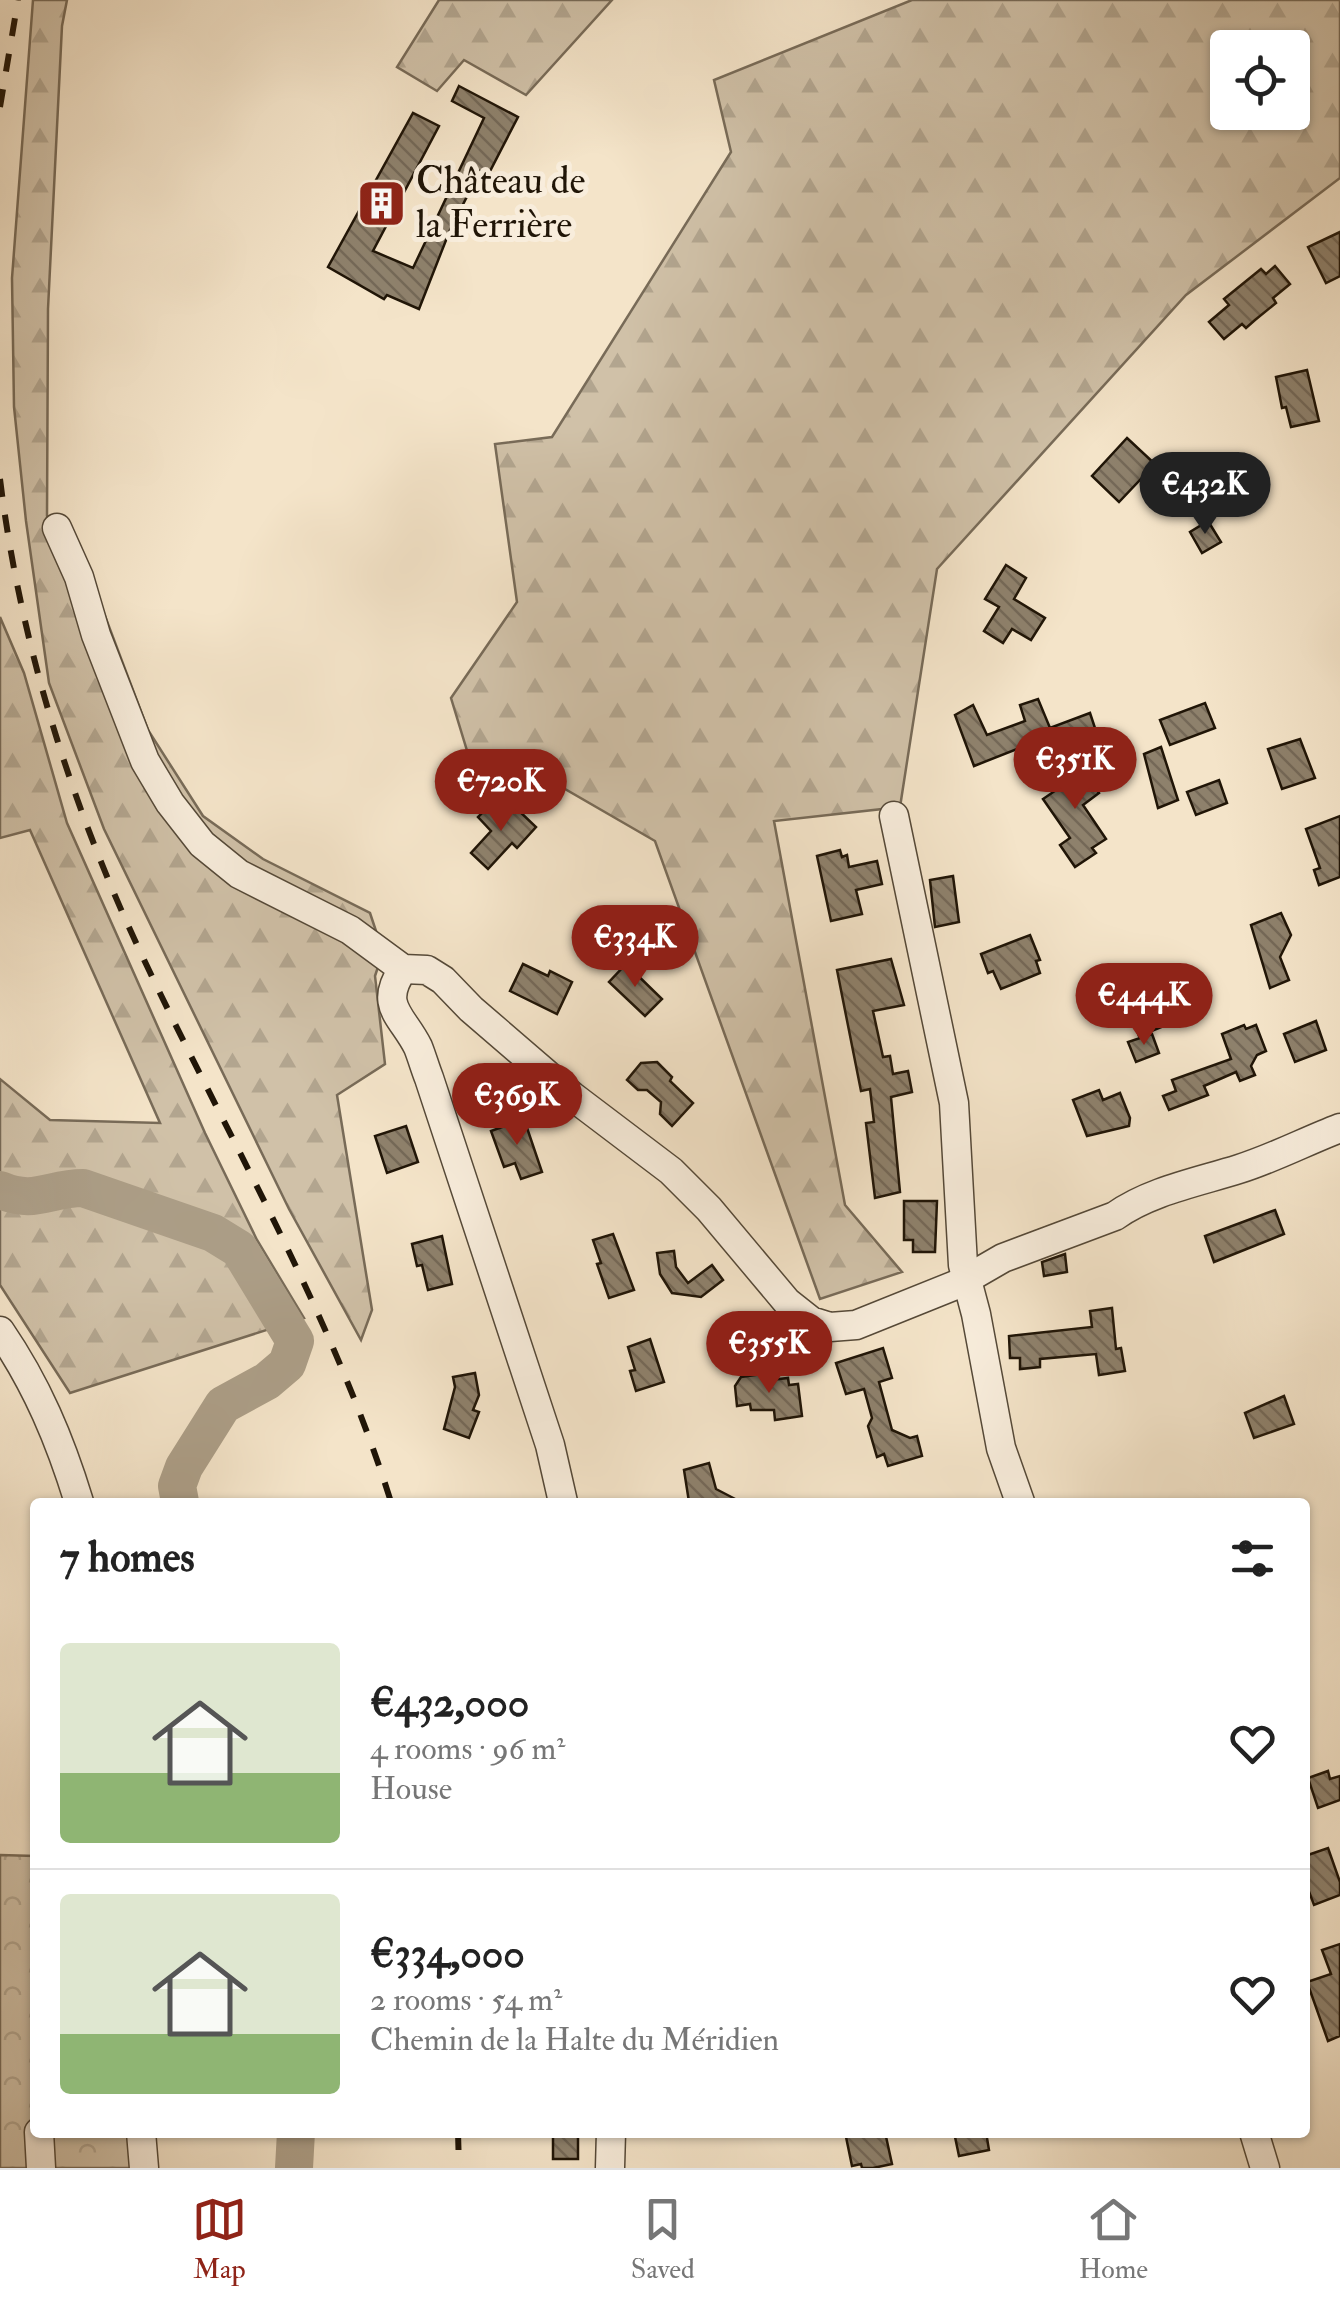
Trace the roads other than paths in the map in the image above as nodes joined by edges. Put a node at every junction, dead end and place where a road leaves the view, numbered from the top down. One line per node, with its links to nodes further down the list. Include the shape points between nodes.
1 (57, 528): 3 (street, via 145,761 180,817 239,874 350,930)
2 (894, 816): 5 (street, via 954,1104)
3 (403, 969): 5 (street, via 427,970 443,980 572,1096 671,1172 811,1322 856,1325); 8 (street, via 392,1002 429,1078)
4 (1340, 1128): 5 (street, via 1127,1207 1003,1258)
5 (968, 1280): 9 (street, via 1001,1448)
6 (0, 1331): 7 (street, via 47,1411)
7 (77, 1498)
8 (562, 1498)
9 (1019, 1498)
10 (39, 2138): 14 (street)
11 (142, 2138): 15 (street)
12 (610, 2138): 16 (street)
13 (1256, 2138): 17 (street)
14 (40, 2168)
15 (144, 2168)
16 (610, 2168)
17 (1264, 2168)

